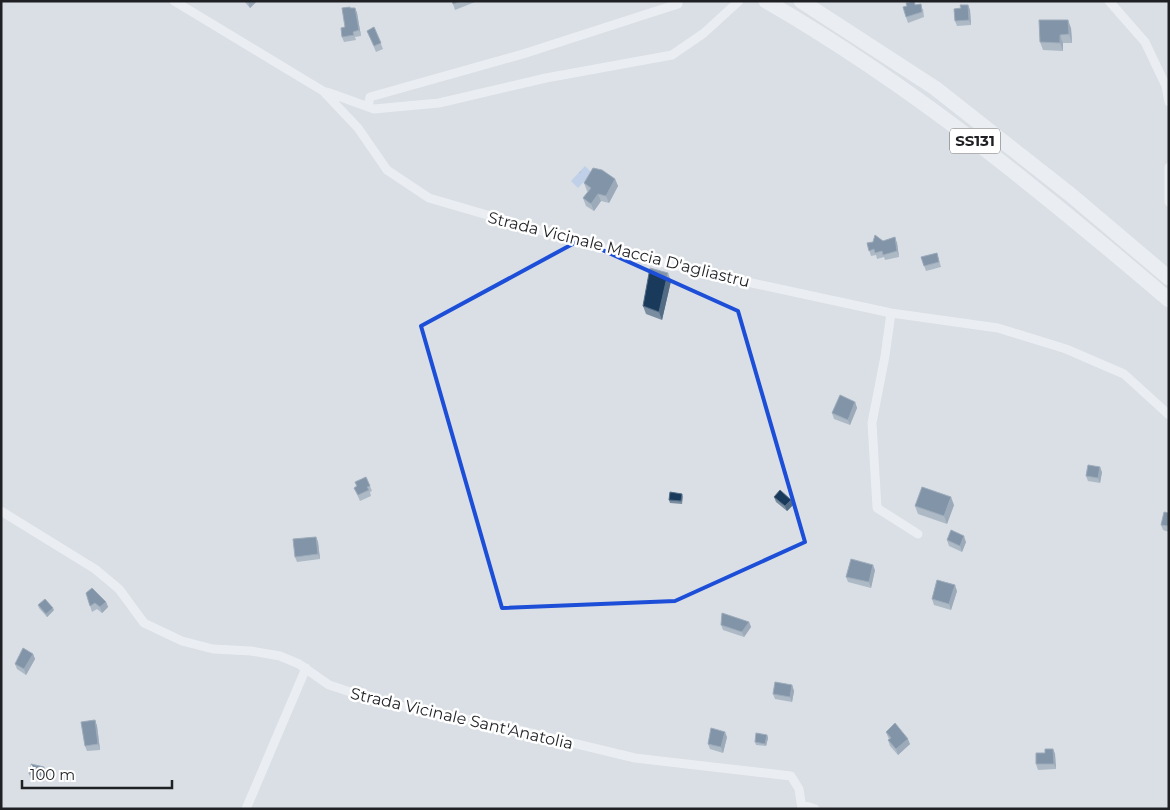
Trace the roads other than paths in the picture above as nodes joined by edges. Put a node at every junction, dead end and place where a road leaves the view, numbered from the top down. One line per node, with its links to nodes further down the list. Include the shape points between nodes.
1 (174, 1): 7 (street, Strada Vicinale Maccia D'agliastru)
2 (766, 1): 13 (highway, SS131, via 926,103 1062,208)
3 (801, 1): 12 (highway, SS131, via 935,88 1071,195)
4 (1109, 1): 8 (street, via 1146,42 1166,86)
5 (738, 3): 9 (street, via 704,33 672,55 546,78 439,103)
6 (678, 4): 9 (street, via 523,54 370,97)
7 (323, 91): 9 (street); 14 (street, Strada Vicinale Maccia D'agliastru, via 358,128 387,170 429,198 604,248)
8 (1169, 102)
9 (368, 107)
10 (1169, 167): 11 (street)
11 (1169, 202)
12 (1169, 278)
13 (1169, 300)
14 (891, 313): 15 (street, Strada Vicinale Maccia D'agliastru, via 998,328 1066,349 1124,374); 17 (street, via 872,423 877,508)
15 (1169, 415)
16 (1, 511): 18 (street, Strada Vicinale Sant'Anatolia, via 95,569 119,589 144,622 161,632 213,649 280,656)
17 (918, 534)
18 (306, 668): 19 (street, Strada Vicinale Sant'Anatolia, via 330,685 384,703 506,727 635,758 791,776 799,789); 20 (street)
19 (802, 807): 21 (street)
20 (246, 809)
21 (815, 809)

